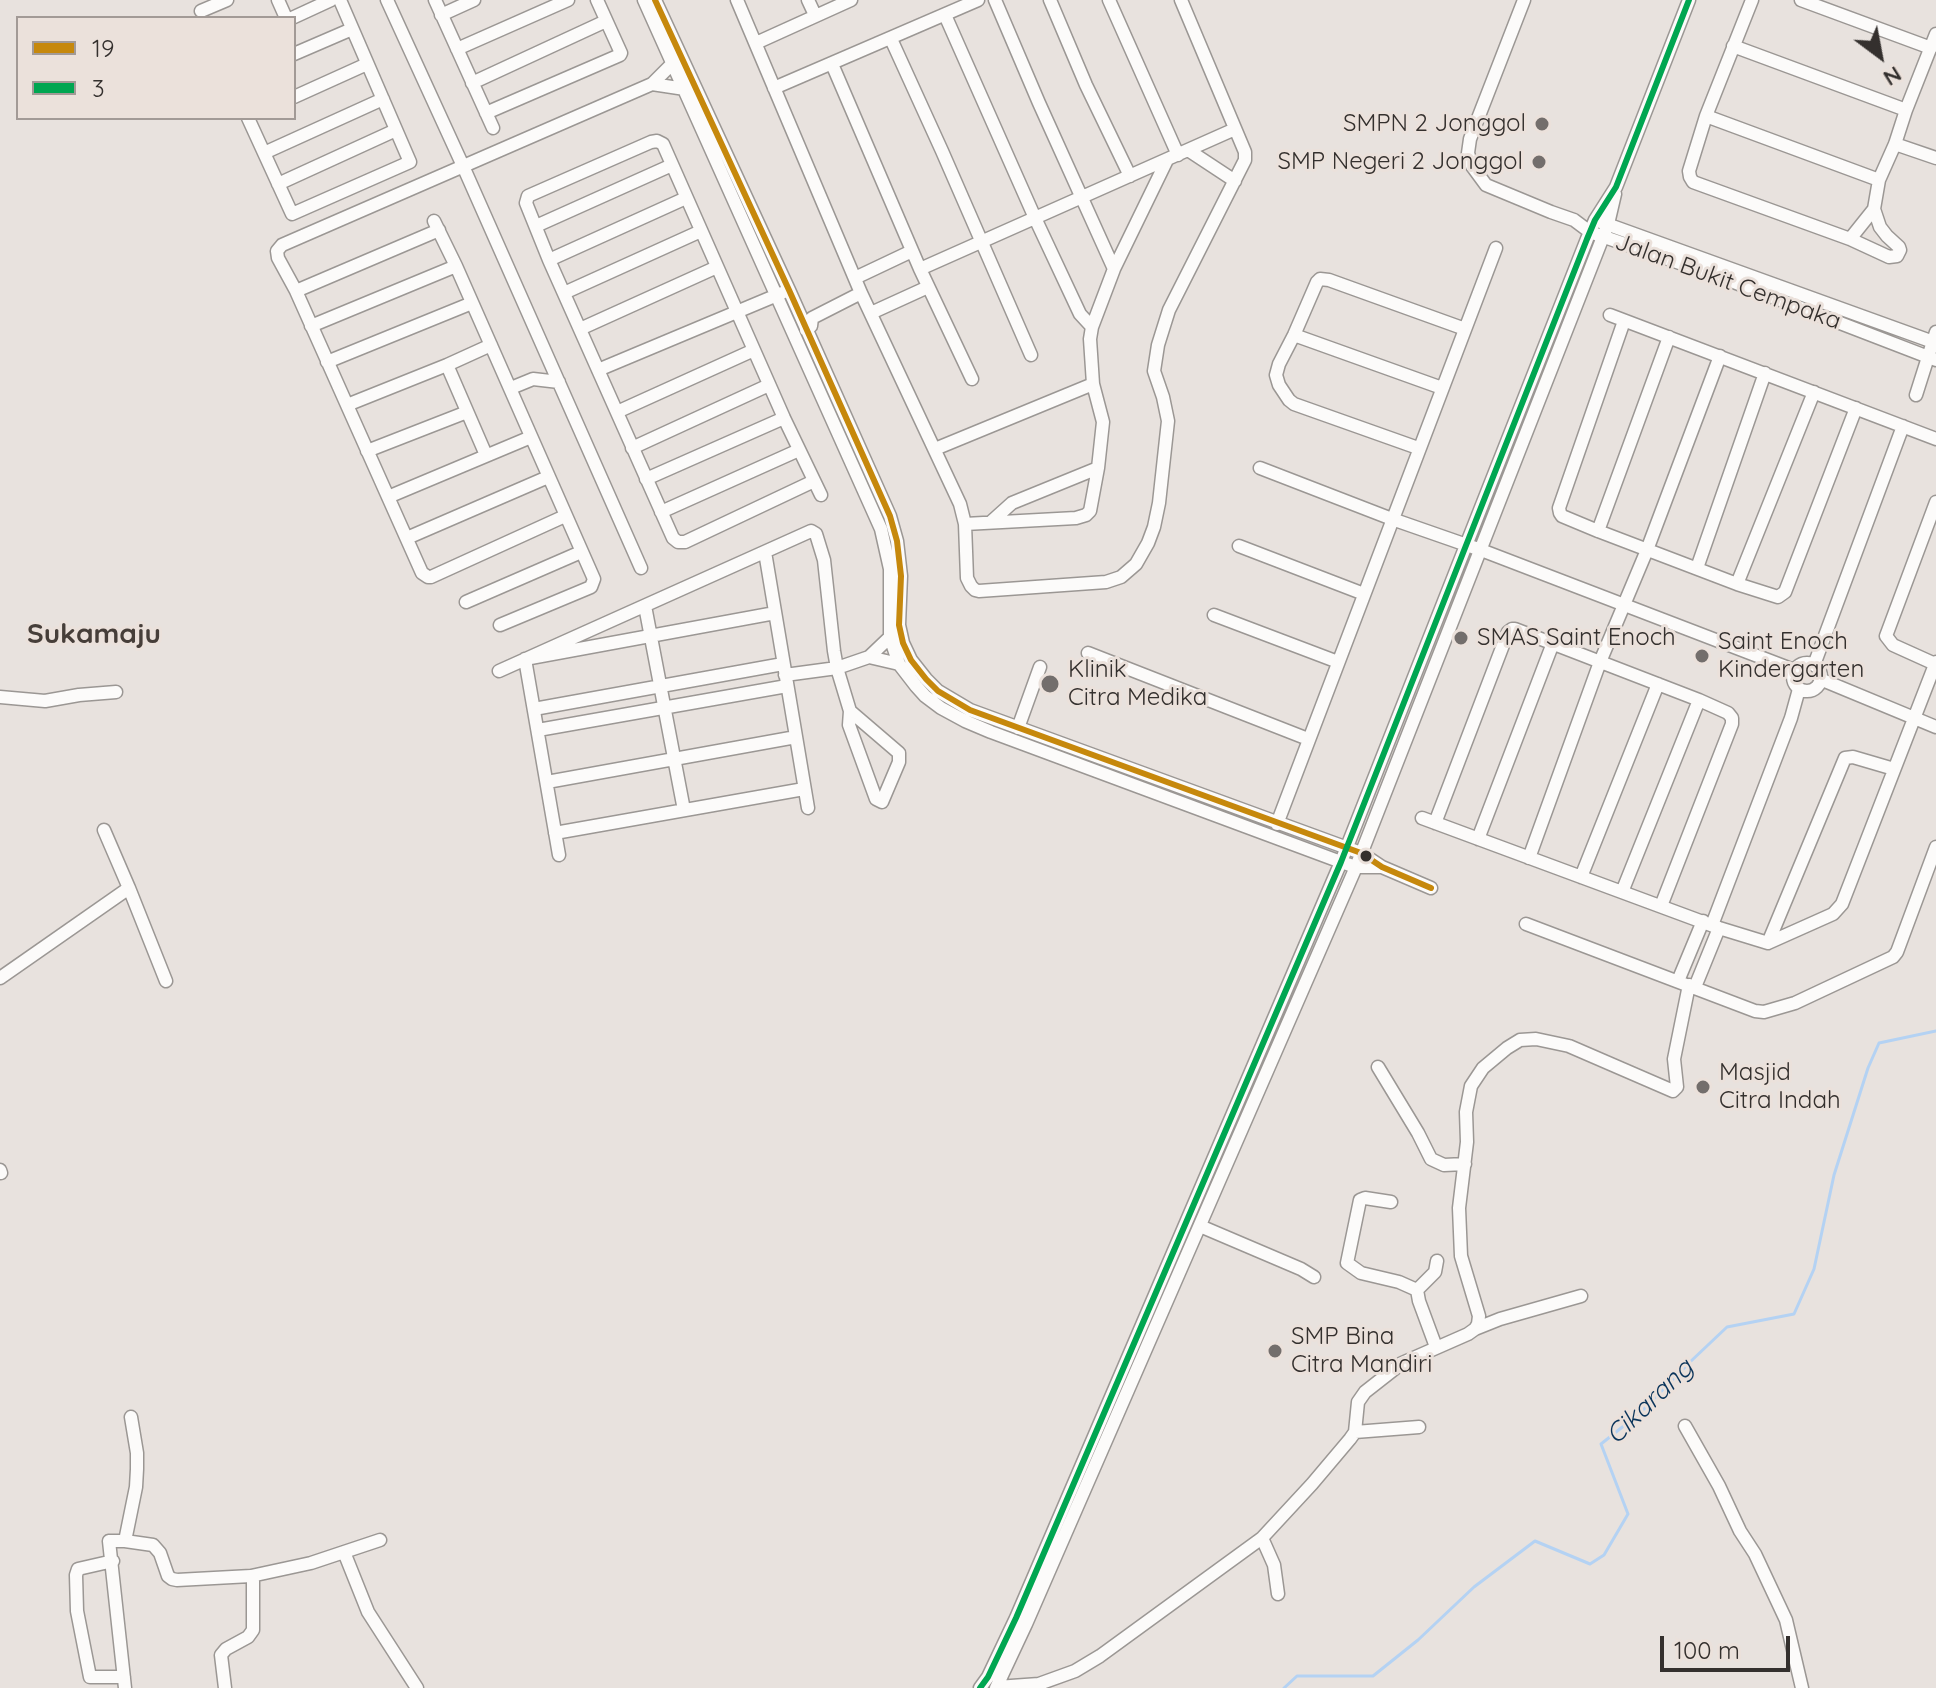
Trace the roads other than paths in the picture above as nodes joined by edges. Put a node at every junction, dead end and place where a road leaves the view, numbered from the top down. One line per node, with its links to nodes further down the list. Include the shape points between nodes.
1 (227, 0): 23 (street)
2 (331, 0): 27 (street)
3 (340, 0): 29 (street)
4 (387, 0): 58 (street)
5 (435, 0): 24 (street)
6 (474, 0): 24 (street)
7 (568, 0): 35 (street)
8 (597, 0): 28 (street)
9 (644, 0): 37 (street)
10 (655, 0): 37 (street)
11 (737, 0): 32 (street)
12 (808, 0): 25 (street)
13 (851, 0): 25 (street)
14 (978, 0): 26 (street)
15 (995, 0): 63 (street)
16 (1050, 0): 59 (street)
17 (1109, 0): 55 (street)
18 (1181, 0): 51 (street)
19 (1524, 0): 68 (street, via 1470,139 1472,166 1486,185)
20 (1689, 0): 68 (street)
21 (1752, 0): 33 (street)
22 (1801, 0): 34 (street)
23 (200, 10)
24 (441, 15): 35 (street)
25 (815, 15): 32 (street)
26 (945, 15): 31 (street); 66 (street)
27 (296, 16)
28 (606, 21): 40 (street); 47 (street, via 619,56)
29 (352, 29): 36 (street); 38 (street)
30 (1936, 34): 34 (street)
31 (891, 39): 39 (street); 71 (street)
32 (756, 43): 43 (street)
33 (1733, 46): 46 (street); 48 (street)
34 (1931, 48): 46 (street)
35 (457, 49): 40 (street)
36 (296, 53)
37 (677, 60): 41 (street); 42 (street)
38 (367, 64): 44 (street); 45 (street)
39 (832, 64): 43 (street); 73 (street)
40 (472, 83): 47 (street)
41 (652, 84): 42 (street); 58 (street)
42 (689, 87): 81 (street); 85 (street)
43 (774, 88): 79 (street)
44 (296, 96)
45 (383, 99): 52 (street); 54 (street)
46 (1906, 110): 53 (street)
47 (486, 113): 50 (street)
48 (1706, 116): 60 (street); 70 (street, via 1689,171 1693,182)
49 (249, 120): 54 (street)
50 (493, 128)
51 (1235, 129): 55 (street); 61 (street, via 1245,152)
52 (396, 130): 62 (street); 62 (street, via 411,160 395,169 293,214)
53 (1895, 144): 56 (street); 60 (street)
54 (264, 153): 62 (street)
55 (1178, 155): 59 (street); 61 (street); 78 (street)
56 (1936, 158)
57 (672, 165): 64 (street); 67 (street); 67 (street, via 663,144 655,141 531,194 526,203)
58 (463, 166): 82 (street, via 282,245 278,258); 104 (street)
59 (1130, 176): 63 (street)
60 (1879, 180): 65 (street)
61 (1235, 181): 145 (street, via 1169,310 1158,345 1154,371 1168,421 1154,527 1136,564 1106,582 975,590 967,578)
62 (278, 184)
63 (1082, 197): 66 (street); 78 (street)
64 (686, 198): 69 (street); 74 (street)
65 (1874, 209): 70 (street); 70 (street, via 1880,227 1899,247 1897,256)
66 (1035, 218): 71 (street); 94 (street, via 1080,314)
67 (536, 226): 74 (street)
68 (1599, 228): 87 (street); 148 (street); 150 (street)
69 (701, 231): 76 (street); 83 (street)
70 (1850, 239)
71 (981, 241): 77 (street); 102 (street)
72 (1496, 248): 96 (street)
73 (912, 251): 77 (street); 79 (street)
74 (549, 260): 83 (street)
75 (456, 266): 82 (street, via 436,226); 86 (street); 93 (street)
76 (717, 267): 88 (street); 95 (street)
77 (920, 269): 80 (street)
78 (1114, 269): 94 (street)
79 (855, 278): 84 (street)
80 (928, 287): 89 (street); 111 (street)
81 (789, 290): 85 (street); 92 (street)
82 (296, 291): 93 (street)
83 (564, 293): 95 (street)
84 (861, 293): 89 (street); 92 (street)
85 (776, 296): 88 (street); 165 (street, via 881,529 890,569)
86 (472, 303): 100 (street); 106 (street)
87 (1813, 306): 99 (street); 105 (street, Jalan Bukit Cempaka)
88 (737, 311): 101 (street); 108 (street)
89 (871, 313): 129 (street)
90 (1610, 315): 91 (street)
91 (1624, 321): 98 (street); 146 (street, via 1559,508 1562,516)
92 (809, 324): 190 (street, via 890,516 901,576 903,643 926,679)
93 (311, 326): 106 (street)
94 (1092, 327): 113 (street)
95 (580, 329): 108 (street)
96 (1465, 329): 97 (street, via 1320,279); 116 (street)
97 (1294, 335): 116 (street); 128 (street, via 1276,375 1289,400)
98 (1669, 337): 103 (street); 146 (street)
99 (1935, 339): 105 (street)
100 (491, 345): 107 (street); 115 (street)
101 (754, 350): 114 (street); 122 (street)
102 (1031, 355)
103 (1720, 356): 109 (street); 151 (street)
104 (548, 357): 110 (street); 112 (street)
105 (1932, 358): 118 (street)
106 (327, 362): 119 (street)
107 (447, 365): 119 (street); 121 (street)
108 (598, 370): 122 (street)
109 (1765, 373): 117 (street); 155 (street)
110 (533, 379): 112 (street); 115 (street)
111 (972, 379)
112 (559, 382): 154 (street)
113 (1093, 384): 129 (street); 133 (street, via 1103,422)
114 (769, 385): 123 (street); 127 (street)
115 (511, 388): 125 (street)
116 (1442, 388): 128 (street)
117 (1814, 392): 120 (street); 156 (street)
118 (1916, 395)
119 (347, 405): 131 (street)
120 (1856, 408): 124 (street); 156 (street, via 1785,592 1778,597)
121 (467, 412): 131 (street); 132 (street)
122 (617, 412): 127 (street)
123 (784, 418): 130 (street); 136 (street)
124 (1903, 426): 126 (street); 174 (street)
125 (531, 437): 132 (street); 135 (street)
126 (1936, 439)
127 (632, 448): 136 (street)
128 (1418, 448): 143 (street)
129 (935, 449): 145 (street)
130 (799, 450): 137 (street); 141 (street)
131 (367, 451): 139 (street)
132 (486, 455): 139 (street)
133 (1098, 468): 144 (street, via 1012,503); 144 (street, via 1086,515)
134 (1260, 468): 143 (street)
135 (548, 477): 142 (street); 147 (street)
136 (646, 479): 141 (street)
137 (814, 481): 138 (street); 141 (street, via 685,542 673,538)
138 (821, 495)
139 (388, 497): 147 (street)
140 (1936, 502): 172 (street, via 1886,636 1893,645)
141 (661, 512)
142 (565, 516): 147 (street, via 428,577); 152 (street)
143 (1392, 519): 148 (street); 157 (street)
144 (992, 521): 145 (street)
145 (965, 524)
146 (1598, 531): 151 (street)
147 (407, 538)
148 (1467, 545): 150 (street); 209 (street)
149 (1239, 546): 157 (street)
150 (1481, 550): 159 (street); 210 (street)
151 (1647, 550): 155 (street); 159 (street)
152 (581, 552): 158 (street); 163 (street, via 594,579 591,587)
153 (765, 552): 160 (street); 161 (street); 176 (street, via 811,531 816,534)
154 (641, 568)
155 (1697, 568): 156 (street)
156 (1737, 584)
157 (1364, 594): 170 (street)
158 (466, 602)
159 (1623, 605): 171 (street); 177 (street)
160 (645, 606): 164 (street); 169 (street)
161 (775, 613): 164 (street); 179 (street)
162 (1214, 615): 170 (street)
163 (500, 625)
164 (651, 636): 169 (street); 182 (street)
165 (890, 637): 168 (street); 173 (street)
166 (1553, 643): 171 (street); 207 (street); 207 (street, via 1515,629 1508,632 1428,821)
167 (1088, 653): 197 (street)
168 (869, 657): 173 (street); 176 (street)
169 (525, 659): 178 (street); 188 (street)
170 (1338, 662): 197 (street)
171 (1600, 662): 181 (street); 212 (street)
172 (1936, 663): 191 (street)
173 (899, 664): 190 (street, via 925,696 941,708)
174 (1814, 665): 177 (street, via 1803,663); 180 (street)
175 (1040, 667): 194 (street)
176 (837, 668): 179 (street); 189 (street)
177 (1794, 670): 183 (street)
178 (499, 671)
179 (785, 675): 182 (street); 187 (street); 196 (street)
180 (1820, 679): 183 (street, via 1810,690); 191 (street)
181 (1658, 684): 186 (street); 216 (street)
182 (660, 686): 187 (street); 188 (street)
183 (1799, 689): 222 (street)
184 (116, 692): 185 (street, via 45,701)
185 (0, 697)
186 (1699, 700): 219 (street); 220 (street, via 1728,713 1732,724)
187 (664, 708): 195 (street); 198 (street)
188 (534, 709): 195 (street)
189 (850, 711): 189 (street, via 899,753 882,802 876,799 849,725)
190 (968, 716): 192 (street)
191 (1915, 720): 193 (street); 199 (street)
192 (993, 725): 194 (street); 213 (street)
193 (1936, 727)
194 (1018, 728): 204 (street)
195 (538, 730): 200 (street)
196 (796, 737): 198 (street); 201 (street)
197 (1308, 739): 204 (street)
198 (674, 759): 200 (street); 203 (street)
199 (1894, 769): 223 (street, via 1838,910); 223 (street, via 1845,758)
200 (547, 782): 206 (street)
201 (804, 789): 202 (street); 203 (street)
202 (808, 808)
203 (684, 810): 206 (street)
204 (1277, 824): 209 (street)
205 (104, 830): 217 (street)
206 (555, 833): 211 (street)
207 (1478, 839): 212 (street)
208 (1936, 847): 226 (street, via 1893,957 1764,1012)
209 (1347, 848): 210 (street); 213 (street)
210 (1361, 853): 214 (street); 215 (street)
211 (559, 855)
212 (1529, 858): 216 (street)
213 (1341, 862): 214 (street); 252 (street, via 1016,1618)
214 (1356, 867): 215 (street); 230 (street)
215 (1382, 867): 218 (street)
216 (1581, 877): 219 (street)
217 (129, 888): 224 (street); 225 (street)
218 (1431, 888)
219 (1622, 892): 220 (street)
220 (1661, 906): 222 (street)
221 (1526, 924): 226 (street)
222 (1711, 925): 223 (street); 226 (street)
223 (1768, 943)
224 (0, 978)
225 (166, 981)
226 (1687, 985): 228 (street, via 1674,1059 1676,1089 1670,1091 1569,1046 1520,1040 1483,1068 1471,1086)
227 (1378, 1067): 228 (street, via 1431,1159 1444,1165)
228 (1465, 1164): 235 (street, via 1459,1208 1461,1256 1479,1316)
229 (1391, 1202): 233 (street, via 1360,1200 1347,1263 1361,1273)
230 (1200, 1226): 232 (street); 249 (street)
231 (1437, 1261): 233 (street, via 1435,1272)
232 (1314, 1277)
233 (1417, 1290): 236 (street)
234 (1581, 1296): 235 (street)
235 (1475, 1329): 236 (street)
236 (1436, 1347): 240 (street, via 1402,1363 1365,1392 1358,1402)
237 (131, 1417): 243 (street, via 137,1469)
238 (1685, 1426): 253 (street, via 1786,1620)
239 (1419, 1427): 240 (street)
240 (1355, 1432): 241 (street)
241 (1262, 1538): 247 (street, via 1274,1565); 249 (street, via 1075,1671 1039,1684)
242 (380, 1540): 244 (street)
243 (125, 1541): 245 (street, via 109,1541); 246 (street, via 158,1549 172,1579)
244 (344, 1552): 246 (street); 251 (street, via 368,1612)
245 (113, 1561): 248 (street); 248 (street, via 78,1569 77,1611 90,1677)
246 (253, 1576): 250 (street, via 253,1630 221,1655)
247 (1278, 1594)
248 (125, 1682)
249 (996, 1687)
250 (225, 1688)
251 (417, 1688)
252 (980, 1688)
253 (1802, 1688)

